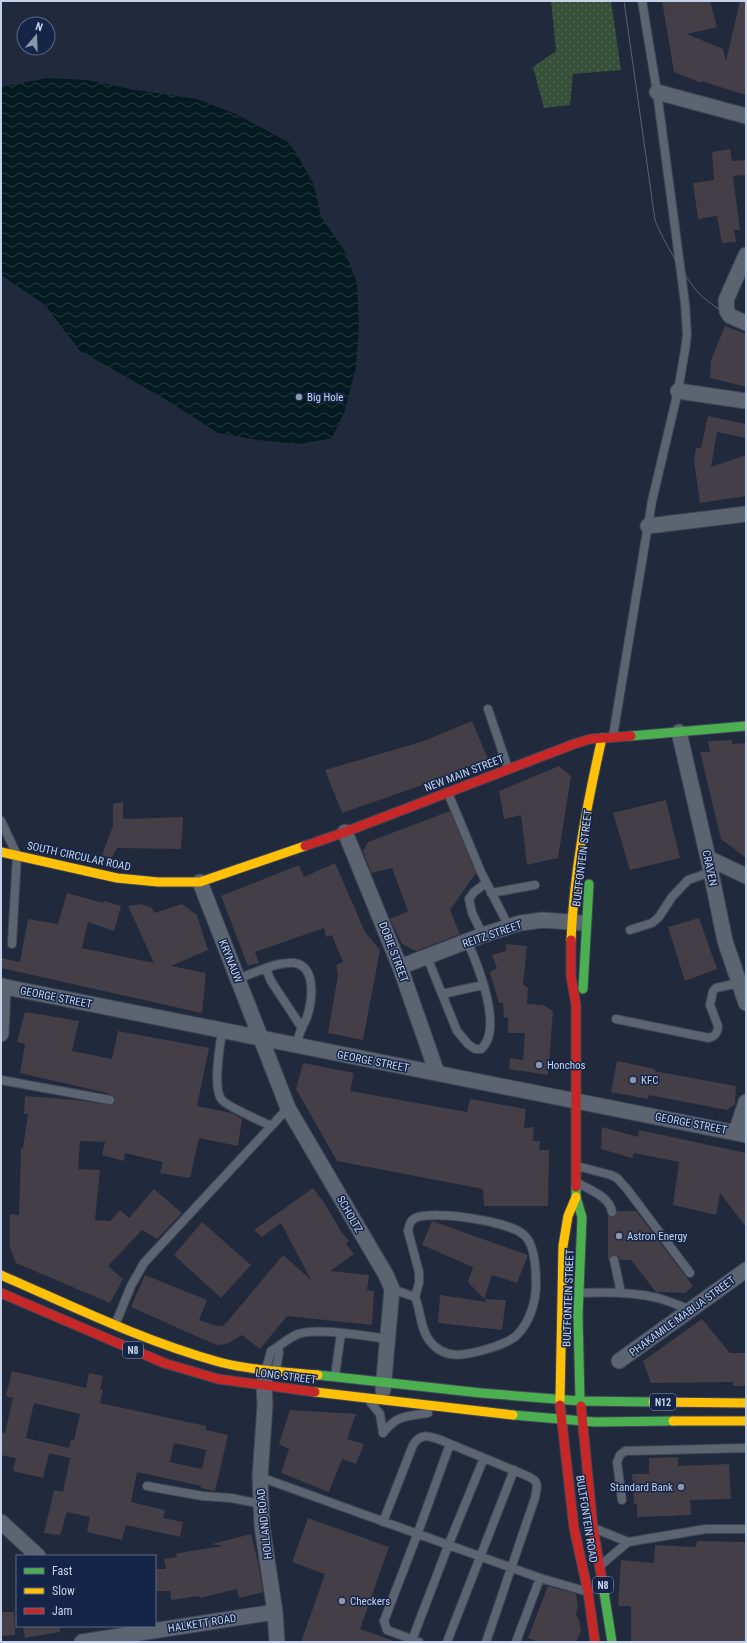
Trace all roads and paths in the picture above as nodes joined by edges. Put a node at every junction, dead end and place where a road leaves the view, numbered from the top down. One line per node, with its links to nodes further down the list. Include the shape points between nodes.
1 (642, 1): 2 (lane)
2 (657, 92): 3 (street); 6 (lane, via 687,335)
3 (746, 116)
4 (746, 256): 5 (street, via 726,300 730,316)
5 (744, 322)
6 (678, 392): 7 (street); 9 (lane)
7 (746, 401)
8 (746, 514): 9 (street)
9 (648, 526): 14 (lane)
10 (488, 709): 15 (lane)
11 (746, 726): 12 (main road, NEW MAIN STREET)
12 (679, 732): 14 (main road, NEW MAIN STREET); 21 (street, CRAVEN)
13 (602, 738): 14 (main road, NEW MAIN STREET); 15 (main road, NEW MAIN STREET, via 574,744); 28 (main road, BULTFONTEIN STREET, via 581,838)
14 (612, 741)
15 (508, 769): 16 (main road, NEW MAIN STREET)
16 (448, 793): 18 (main road, NEW MAIN STREET); 25 (lane)
17 (1, 821): 20 (lane)
18 (346, 832): 24 (main road, NEW MAIN STREET); 36 (street, DOBIE STREET)
19 (1, 852): 20 (main road, SOUTH CIRCULAR ROAD)
20 (17, 855): 24 (main road, SOUTH CIRCULAR ROAD, via 117,878 158,882); 34 (lane)
21 (710, 865): 23 (street); 31 (lane, via 688,880 672,896 659,917 652,923); 39 (street, CRAVEN, via 725,941)
22 (590, 874): 29 (main road, BULTFONTEIN STREET)
23 (746, 876)
24 (200, 882): 38 (street, KRYNAUW)
25 (486, 883): 27 (lane); 32 (lane, via 474,892 469,900 472,913)
26 (535, 885): 27 (lane)
27 (491, 893): 30 (lane)
28 (573, 922): 29 (street, REITZ STREET); 30 (street, REITZ STREET, via 543,920); 44 (main road, BULTFONTEIN STREET, via 572,983)
29 (588, 924): 44 (main road, BULTFONTEIN STREET, via 583,988)
30 (509, 927): 32 (street, REITZ STREET)
31 (630, 930)
32 (483, 935): 33 (street, REITZ STREET)
33 (467, 941): 35 (street, REITZ STREET); 40 (lane)
34 (12, 944)
35 (427, 957): 36 (street, REITZ STREET); 42 (lane)
36 (400, 967): 51 (street, DOBIE STREET)
37 (266, 969): 38 (lane); 46 (lane, via 274,986); 46 (lane, via 283,963 297,963 306,967 310,974 310,1005)
38 (238, 979): 49 (street, KRYNAUW)
39 (739, 983): 43 (street, CRAVEN); 45 (lane, via 713,991 710,1005 718,1030 715,1036 709,1038)
40 (483, 985): 42 (lane); 42 (lane, via 491,1024 490,1036 481,1049 475,1049 468,1044 457,1031)
41 (2, 986): 47 (street, GEORGE STREET); 48 (street)
42 (442, 994)
43 (746, 1002)
44 (576, 1005): 54 (main road, BULTFONTEIN STREET)
45 (616, 1019)
46 (302, 1028): 50 (lane)
47 (222, 1031): 49 (street, GEORGE STREET); 57 (lane, via 217,1079 220,1098 226,1104)
48 (1, 1034)
49 (262, 1039): 50 (street, GEORGE STREET); 56 (street, SCHOLTZ)
50 (296, 1046): 51 (street, GEORGE STREET)
51 (437, 1073): 54 (street, GEORGE STREET)
52 (1, 1080): 53 (lane)
53 (110, 1100)
54 (577, 1101): 58 (street, GEORGE STREET); 59 (main road, BULTFONTEIN STREET)
55 (746, 1102): 58 (street)
56 (288, 1108): 57 (lane); 67 (street, SCHOLTZ)
57 (271, 1126): 73 (lane, via 144,1263 131,1286)
58 (741, 1134)
59 (576, 1166): 60 (main road, BULTFONTEIN STREET); 65 (lane, via 611,1174 617,1178)
60 (576, 1181): 61 (main road, BULTFONTEIN STREET); 62 (lane, via 605,1199 611,1205)
61 (576, 1197): 69 (main road, BULTFONTEIN STREET, via 582,1217); 83 (main road, BULTFONTEIN STREET, via 570,1208 564,1232)
62 (612, 1212)
63 (614, 1260): 70 (lane)
64 (746, 1270): 72 (street, PHAKAMILE MABIJA STREET)
65 (690, 1273)
66 (1, 1275): 73 (main road, LONG STREET / N8)
67 (392, 1289): 71 (lane); 75 (street, SCHOLTZ)
68 (1, 1293): 80 (main road, LONG STREET / N8, via 164,1363 218,1379)
69 (579, 1293): 70 (lane); 84 (main road, BULTFONTEIN STREET)
70 (621, 1293): 72 (lane, via 659,1298)
71 (415, 1297): 71 (lane, via 423,1327 436,1349 451,1354 467,1355 501,1344 516,1336 531,1312 536,1291 536,1266 531,1248 525,1236 514,1229 491,1222 438,1216 414,1219 408,1230 419,1272)
72 (691, 1310): 76 (street, PHAKAMILE MABIJA STREET)
73 (115, 1326): 77 (main road, LONG STREET / N8, via 220,1362)
74 (341, 1333): 75 (lane); 77 (lane, via 313,1332 291,1337 271,1351); 78 (lane)
75 (388, 1339): 79 (street, SCHOLTZ)
76 (619, 1361)
77 (271, 1370): 78 (main road, LONG STREET / N8); 80 (street, HOLLAND ROAD)
78 (335, 1376): 79 (main road, LONG STREET / N8)
79 (384, 1382): 82 (street, SCHOLTZ); 83 (main road, LONG STREET / N8)
80 (268, 1387): 81 (main road, LONG STREET / N8); 94 (street, HOLLAND ROAD)
81 (358, 1396): 82 (main road, LONG STREET / N8); 86 (lane, via 367,1399 377,1408 382,1420 383,1433 396,1419)
82 (382, 1399): 86 (main road, LONG STREET / N8)
83 (560, 1400): 84 (main road, LONG STREET / N8); 87 (main road, BULTFONTEIN ROAD / N8)
84 (580, 1401): 85 (main road, N12); 88 (main road, BULTFONTEIN ROAD / N8)
85 (746, 1403)
86 (452, 1408): 87 (main road, LONG STREET / N8)
87 (561, 1419): 88 (main road, LONG STREET / N8); 110 (main road, BULTFONTEIN ROAD / N8, via 574,1528)
88 (583, 1421): 89 (main road, N12); 100 (main road, BULTFONTEIN ROAD / N8)
89 (746, 1421)
90 (450, 1444): 92 (lane); 99 (lane, via 430,1436 417,1439); 102 (lane)
91 (746, 1448): 96 (lane, via 625,1451 617,1462)
92 (484, 1458): 93 (lane); 104 (lane)
93 (514, 1470): 106 (lane); 108 (lane, via 532,1478 538,1484)
94 (260, 1477): 97 (street, HOLLAND ROAD); 99 (lane)
95 (146, 1486): 97 (lane)
96 (622, 1500)
97 (261, 1504): 111 (street, HOLLAND ROAD, via 262,1526)
98 (1, 1522): 105 (street)
99 (383, 1522): 102 (lane)
100 (593, 1528): 103 (lane); 107 (main road, BULTFONTEIN ROAD / N8)
101 (746, 1529): 103 (lane, via 706,1529)
102 (417, 1534): 104 (lane); 113 (lane, via 384,1621 387,1630)
103 (628, 1542): 107 (lane)
104 (448, 1546): 106 (lane); 113 (lane)
105 (37, 1555)
106 (479, 1556): 108 (lane); 116 (lane)
107 (600, 1565): 120 (main road, BULTFONTEIN ROAD / N8)
108 (512, 1568): 109 (lane); 117 (lane)
109 (540, 1578): 110 (lane); 118 (lane)
110 (588, 1592): 119 (main road, BULTFONTEIN ROAD / N8)
111 (276, 1612): 112 (street, HALKETT ROAD); 115 (street, HOLLAND ROAD)
112 (112, 1635): 114 (street, HALKETT ROAD)
113 (416, 1641)
114 (82, 1642)
115 (278, 1642)
116 (447, 1642)
117 (486, 1642)
118 (516, 1642)
119 (596, 1642)
120 (612, 1642)

